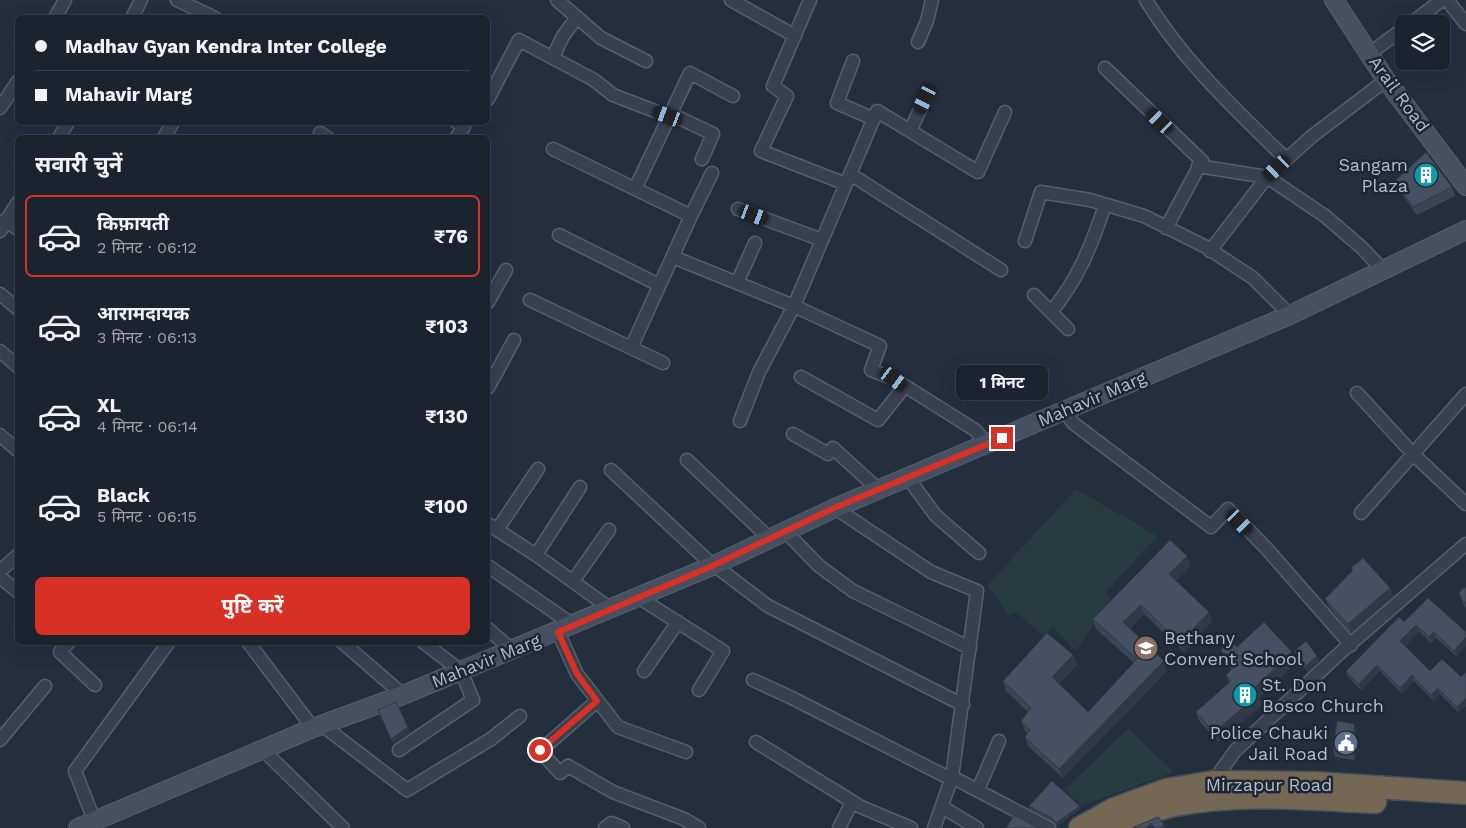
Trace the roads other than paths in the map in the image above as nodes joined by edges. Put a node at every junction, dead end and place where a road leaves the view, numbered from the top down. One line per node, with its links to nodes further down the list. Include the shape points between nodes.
1 (65, 0): 13 (street)
2 (141, 0): 14 (street)
3 (177, 0): 12 (street)
4 (557, 0): 17 (street)
5 (731, 0): 20 (street)
6 (810, 0): 20 (street)
7 (932, 0): 21 (street)
8 (1146, 0): 39 (street, via 1163,27 1217,91)
9 (1334, 0): 22 (street, Arail Road)
10 (1442, 0): 16 (street)
11 (1447, 0): 18 (street)
12 (198, 5): 15 (street)
13 (57, 15)
14 (134, 15)
15 (211, 15)
16 (1422, 15)
17 (577, 18): 23 (street); 24 (street, via 601,38)
18 (1466, 24)
19 (1395, 35): 22 (street)
20 (795, 36): 43 (street, via 773,86 787,96 760,151)
21 (918, 42)
22 (1369, 54): 27 (street, Arail Road)
23 (553, 57): 29 (street, via 519,40); 34 (street, via 594,80 613,95)
24 (646, 61)
25 (853, 61): 35 (street, via 837,103)
26 (1105, 68): 40 (street, via 1202,161)
27 (1386, 80): 39 (street); 44 (street, Arail Road)
28 (15, 86): 32 (street)
29 (490, 95)
30 (733, 96): 34 (street, via 690,73)
31 (925, 99): 36 (street)
32 (0, 108)
33 (1005, 112): 36 (street, via 978,172)
34 (669, 114): 38 (street, via 713,134); 45 (street)
35 (874, 118): 36 (street, via 877,111); 43 (street)
36 (910, 131)
37 (553, 149): 45 (street)
38 (702, 158)
39 (1286, 159): 42 (street)
40 (1198, 166): 42 (street); 51 (street)
41 (712, 173): 49 (street)
42 (1267, 177): 57 (street); 61 (street, via 1324,216)
43 (848, 179): 54 (street); 60 (street)
44 (1466, 186)
45 (635, 189): 49 (street)
46 (1105, 205): 51 (street, via 1144,216); 55 (street, via 1041,192); 70 (street, via 1081,268)
47 (15, 207): 50 (street)
48 (738, 209): 54 (street)
49 (691, 216): 58 (street)
50 (3, 226)
51 (1166, 228): 57 (street)
52 (1466, 230): 61 (street, Mahavir Marg)
53 (559, 235): 63 (street)
54 (822, 240): 69 (street)
55 (1025, 241)
56 (755, 243): 62 (street)
57 (1210, 250): 71 (street, via 1253,278)
58 (673, 257): 62 (street); 63 (street)
59 (506, 270): 66 (street)
60 (1001, 270)
61 (1383, 270): 71 (street, Mahavir Marg)
62 (737, 283): 69 (street)
63 (659, 285): 74 (street)
64 (0, 294): 68 (street)
65 (1034, 295): 70 (street)
66 (490, 298)
67 (530, 300): 74 (street)
68 (15, 306)
69 (794, 306): 80 (street, via 880,346 871,370 894,379); 84 (street, via 760,372)
70 (1051, 312): 72 (street)
71 (1290, 315): 83 (street, Mahavir Marg)
72 (1068, 329)
73 (514, 340): 79 (street)
74 (631, 348): 76 (street)
75 (0, 351): 77 (street)
76 (663, 363)
77 (15, 364)
78 (801, 377): 80 (street, via 878,420)
79 (490, 384)
80 (904, 387): 87 (street, via 975,430)
81 (1357, 393): 89 (street)
82 (1466, 394): 89 (street)
83 (1064, 410): 87 (street, Mahavir Marg); 117 (street, via 1073,423 1211,527 1228,508)
84 (740, 422)
85 (793, 434): 95 (street, via 828,454 833,448)
86 (0, 435): 88 (street)
87 (987, 444): 93 (street, Mahavir Marg)
88 (15, 448)
89 (1414, 455): 96 (street); 98 (street)
90 (687, 460): 101 (street)
91 (538, 469): 99 (street)
92 (611, 470): 106 (street)
93 (908, 478): 95 (street, Mahavir Marg); 103 (street, via 936,516)
94 (580, 487): 104 (street)
95 (879, 490): 97 (street, Mahavir Marg)
96 (1466, 504)
97 (834, 508): 101 (street, Mahavir Marg); 123 (street, via 932,572 977,591)
98 (1361, 513)
99 (492, 527): 104 (street)
100 (609, 530): 110 (street)
101 (777, 534): 106 (street, Mahavir Marg); 123 (street, via 854,591)
102 (1466, 544): 117 (street)
103 (980, 553)
104 (536, 556): 110 (street)
105 (15, 558): 108 (street)
106 (713, 566): 112 (street, Mahavir Marg); 133 (street, via 768,606)
107 (490, 568): 115 (street)
108 (0, 570)
109 (0, 577): 111 (street)
110 (573, 582): 113 (street)
111 (15, 590)
112 (638, 597): 113 (street, Mahavir Marg); 114 (street)
113 (611, 609): 115 (street, Mahavir Marg)
114 (678, 622): 126 (street); 130 (street, via 723,651)
115 (566, 628): 124 (street, Mahavir Marg); 132 (street, via 577,674)
116 (490, 631): 124 (street)
117 (1350, 644): 143 (street, via 1235,751)
118 (66, 645): 128 (street, via 60,652)
119 (168, 645): 149 (street, via 75,771)
120 (250, 645): 135 (street)
121 (345, 645): 131 (street)
122 (426, 645): 125 (street)
123 (970, 648): 133 (street)
124 (512, 650): 125 (street, Mahavir Marg)
125 (461, 671): 131 (street, Mahavir Marg); 140 (street, via 473,700)
126 (644, 671)
127 (754, 680): 142 (street)
128 (95, 685)
129 (45, 686): 136 (street)
130 (699, 690)
131 (403, 695): 135 (street, Mahavir Marg)
132 (597, 701): 141 (street, via 618,727); 155 (street, via 540,750 560,773 568,766 613,792)
133 (963, 705): 142 (street)
134 (520, 716): 135 (street, via 491,739 407,790)
135 (317, 726): 139 (street, Mahavir Marg)
136 (0, 740)
137 (998, 741): 144 (street)
138 (756, 742): 146 (street)
139 (263, 750): 149 (street, Mahavir Marg); 152 (street)
140 (399, 750)
141 (686, 752)
142 (952, 778): 144 (street); 147 (street)
143 (1213, 782): 145 (highway, Mirzapur Road, via 1314,783); 161 (highway, Mirzapur Road, via 1166,790 1114,809)
144 (978, 790): 160 (street)
145 (1466, 793)
146 (852, 802): 150 (street); 156 (street)
147 (942, 808): 158 (street); 159 (street)
148 (1466, 808): 162 (highway, Mirzapur Road, via 1289,798 1199,801 1174,805)
149 (94, 820): 151 (street, Mahavir Marg)
150 (890, 824): 157 (street)
151 (78, 828)
152 (343, 828)
153 (605, 828): 154 (street, via 611,823)
154 (623, 828)
155 (699, 828)
156 (839, 828)
157 (911, 828)
158 (934, 828)
159 (977, 828)
160 (1049, 828)
161 (1080, 828)
162 (1114, 828)

